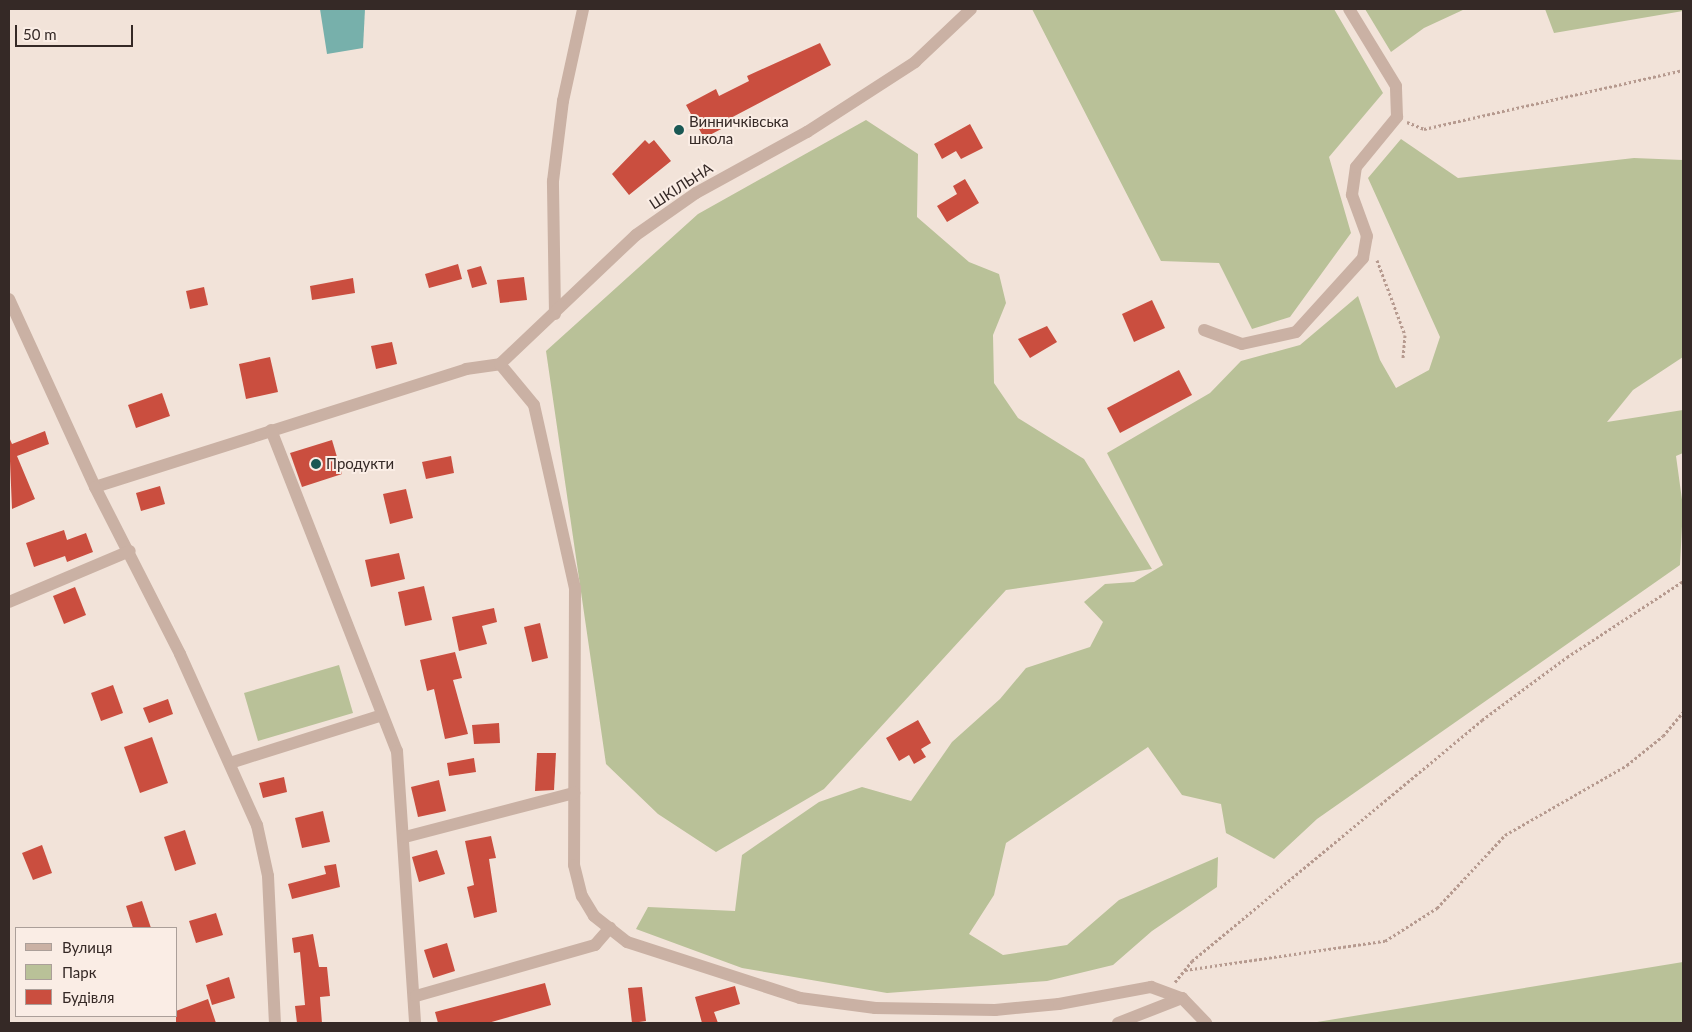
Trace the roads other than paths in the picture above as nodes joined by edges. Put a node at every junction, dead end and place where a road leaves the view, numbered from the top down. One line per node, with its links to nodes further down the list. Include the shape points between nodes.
1 (583, 9): 5 (street, via 563,101 553,181)
2 (971, 9): 5 (street, ШКІЛЬНА, via 915,62 807,132 696,193 636,235)
3 (1349, 9): 6 (street, via 1396,86 1397,117 1356,167 1352,195 1367,236 1363,258 1296,332 1242,344)
4 (9, 299): 9 (street)
5 (555, 314): 7 (street, ШКІЛЬНА)
6 (1204, 330)
7 (500, 364): 8 (street, via 466,369); 14 (street, via 534,404 575,588)
8 (271, 430): 9 (street); 12 (street)
9 (95, 487): 10 (street)
10 (130, 551): 11 (street); 13 (street)
11 (9, 602)
12 (382, 715): 13 (street); 15 (street, via 397,751)
13 (230, 763): 19 (street, via 257,825 268,876)
14 (574, 793): 15 (street); 16 (street, via 574,865 582,896 594,916)
15 (405, 837): 17 (street)
16 (610, 928): 17 (street, via 595,945); 18 (street, via 627,942 800,998 875,1008 995,1010 1059,1004 1151,986)
17 (416, 996): 20 (street)
18 (1182, 998): 21 (street); 22 (street)
19 (275, 1023)
20 (415, 1023)
21 (1118, 1023)
22 (1206, 1023)

